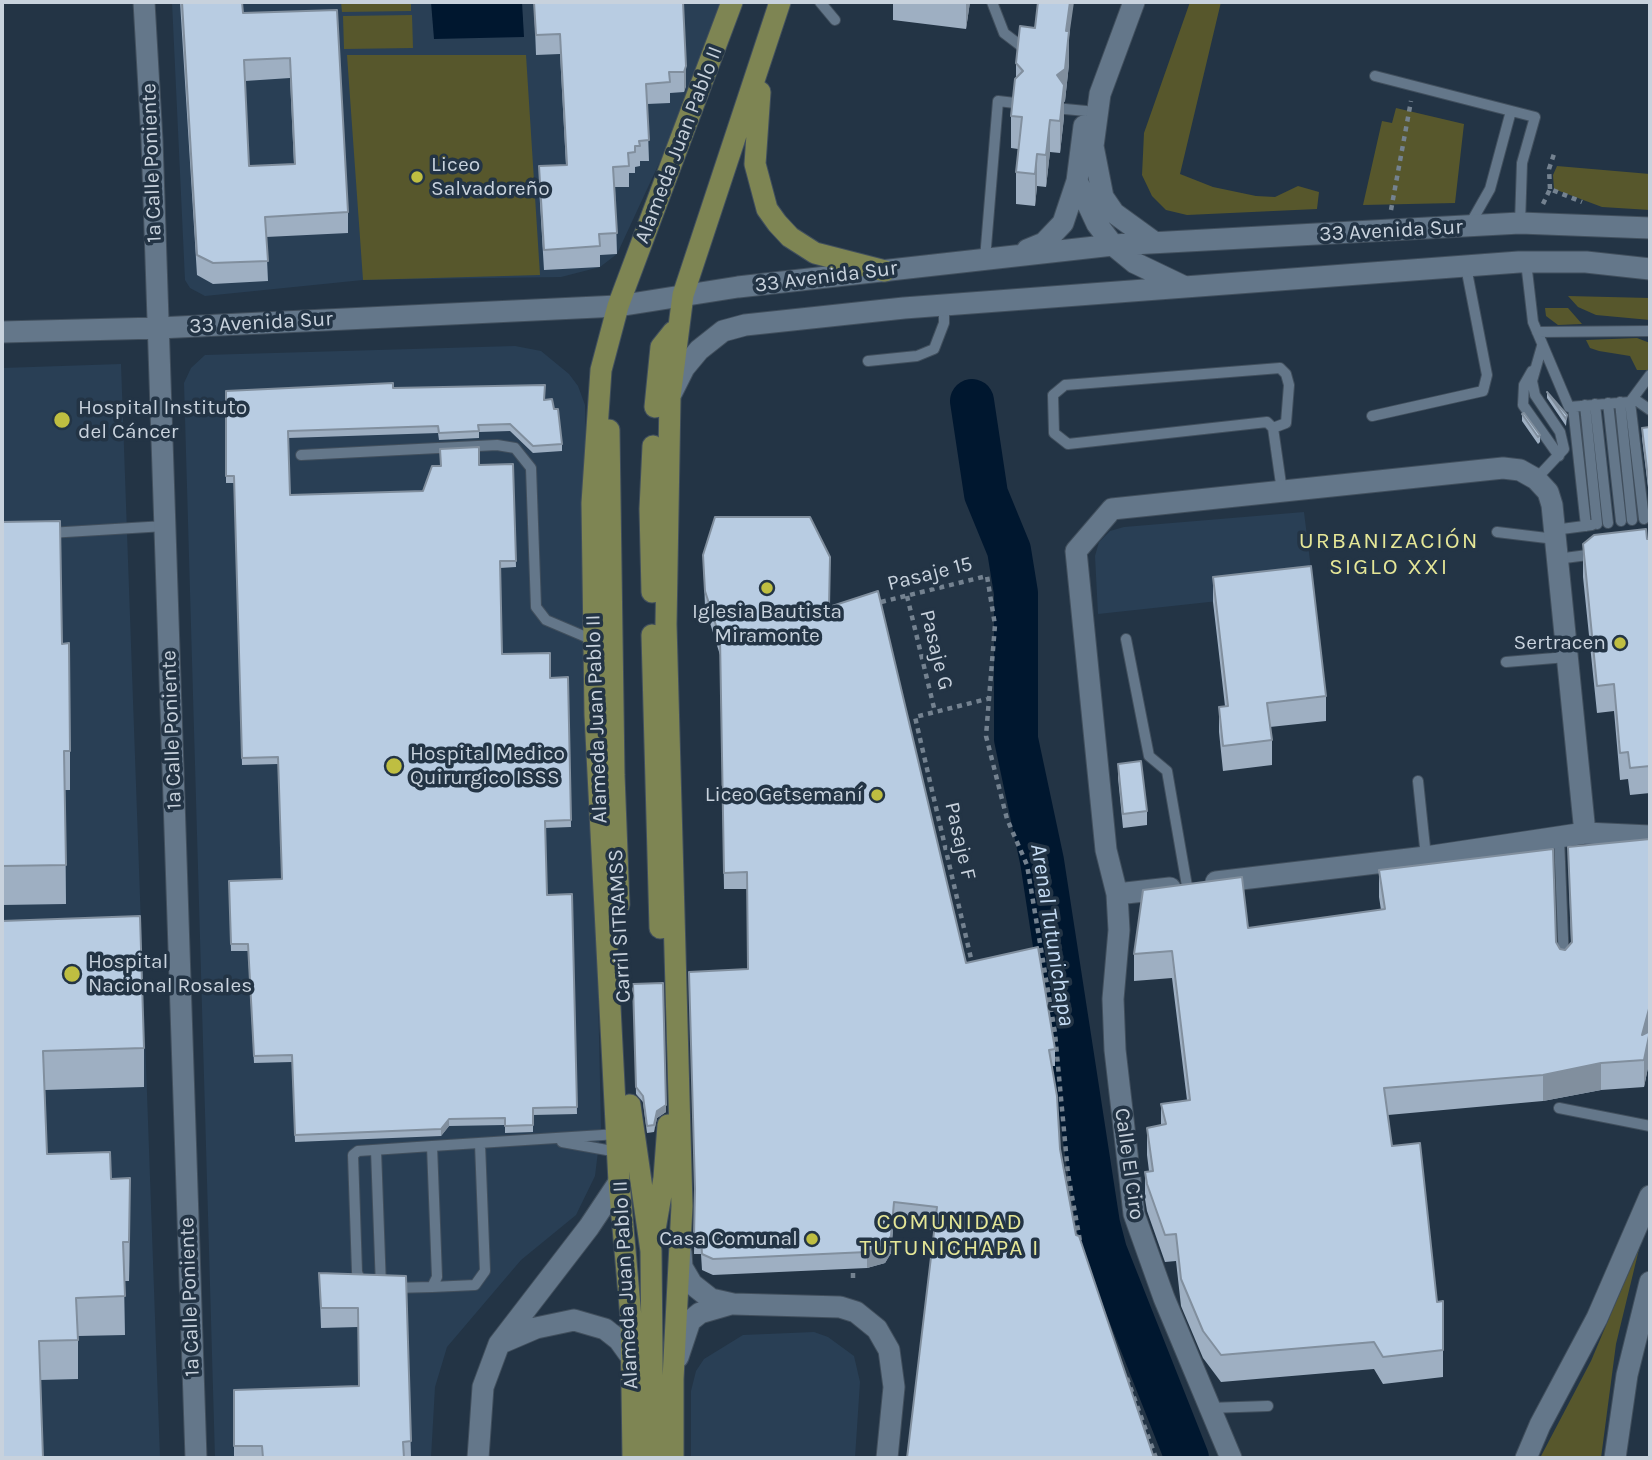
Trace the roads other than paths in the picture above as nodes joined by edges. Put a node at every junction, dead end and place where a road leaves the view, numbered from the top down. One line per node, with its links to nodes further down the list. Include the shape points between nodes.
1 (144, 2): 32 (street, 1a Calle Poniente)
2 (732, 2): 31 (main road, Alameda Juan Pablo II)
3 (779, 2): 9 (main road, Alameda Juan Pablo II)
4 (820, 2): 7 (lane)
5 (992, 2): 8 (lane, via 1004,33)
6 (1134, 2): 11 (street)
7 (835, 20)
8 (1021, 46)
9 (764, 56): 27 (main road, via 755,164 768,209 790,237 815,253); 29 (main road, Alameda Juan Pablo II)
10 (1375, 76): 15 (lane)
11 (1100, 94): 14 (street); 20 (street, via 1093,146 1103,197 1114,213)
12 (1016, 103): 23 (lane, via 998,100)
13 (1065, 109): 14 (lane)
14 (1086, 111): 16 (street)
15 (1511, 111): 17 (lane, via 1535,117 1522,163); 18 (lane, via 1490,190 1475,221)
16 (1077, 181): 21 (street, via 1097,224); 22 (street, via 1063,223 1044,243)
17 (1520, 223): 18 (street, 33 Avenida Sur); 19 (street, 33 Avenida Sur)
18 (1466, 228): 20 (street, 33 Avenida Sur)
19 (1650, 228)
20 (1154, 242): 21 (street, 33 Avenida Sur)
21 (1113, 245): 22 (street, 33 Avenida Sur); 28 (street, via 1135,263)
22 (1014, 256): 23 (street, 33 Avenida Sur)
23 (985, 259): 27 (street, 33 Avenida Sur)
24 (1526, 262): 25 (street, 33 Avenida Sur); 26 (street, 33 Avenida Sur); 36 (lane)
25 (1466, 267): 28 (street, 33 Avenida Sur); 45 (lane, via 1487,375 1483,391)
26 (1650, 269)
27 (885, 271): 29 (street, 33 Avenida Sur)
28 (1188, 288): 30 (street, 33 Avenida Sur)
29 (683, 295): 31 (street, 33 Avenida Sur); 33 (main road, Alameda Juan Pablo II)
30 (944, 305): 38 (lane, via 944,323 934,349 917,356); 40 (street, 33 Avenida Sur, via 723,331 684,368)
31 (618, 306): 32 (street, 33 Avenida Sur); 58 (main road, Alameda Juan Pablo II, via 601,370 592,503); 79 (main road, Carril SITRAMSS, via 609,397 614,775 631,1116)
32 (158, 328): 35 (street, 33 Avenida Sur); 52 (street, 1a Calle Poniente)
33 (677, 328): 40 (main road, Alameda Juan Pablo II); 79 (main road, Carril SITRAMSS, via 665,338 658,363 650,509 655,810 668,1122)
34 (1650, 331): 36 (lane)
35 (2, 332)
36 (1537, 332): 37 (lane)
37 (1542, 346): 43 (lane, via 1563,400); 48 (lane, via 1532,381 1535,395 1560,432 1564,449)
38 (867, 361)
39 (1635, 392): 41 (lane); 42 (lane); 44 (lane); 50 (lane); 50 (lane)
40 (670, 397): 78 (main road, Alameda Juan Pablo II, via 666,624)
41 (1650, 397)
42 (1590, 405): 43 (lane); 51 (lane)
43 (1573, 407): 51 (lane)
44 (1650, 410)
45 (1372, 416)
46 (1273, 428): 46 (lane, via 1261,420 1068,444 1054,433 1053,395 1065,385 1280,368 1289,384 1286,423); 49 (lane)
47 (301, 455): 58 (lane, via 515,448 531,468 536,607 546,620)
48 (1536, 479): 49 (street, Calle El Ciro, via 1503,468); 55 (street, via 1548,492)
49 (1282, 491): 67 (street, Calle El Ciro, via 1112,509 1076,551 1106,849)
50 (1637, 520): 51 (lane)
51 (1597, 524): 55 (lane)
52 (165, 526): 54 (lane); 89 (street, 1a Calle Poniente)
53 (1497, 532): 55 (lane)
54 (42, 534)
55 (1555, 543): 56 (lane); 59 (street)
56 (1610, 551)
57 (1126, 639): 66 (lane, via 1149,756 1167,771)
58 (593, 644): 72 (main road, Alameda Juan Pablo II)
59 (1567, 657): 60 (lane); 62 (street)
60 (1506, 662)
61 (1418, 781): 65 (lane)
62 (1585, 833): 63 (street); 64 (street)
63 (1650, 836)
64 (1559, 837): 65 (street); 68 (lane)
65 (1426, 857): 66 (street)
66 (1187, 886): 67 (street)
67 (1117, 894): 88 (street, Calle El Ciro, via 1115,1050 1134,1214)
68 (1564, 969)
69 (1559, 1108): 70 (lane)
70 (1650, 1126)
71 (546, 1139): 72 (lane); 72 (lane); 73 (lane)
72 (618, 1143): 76 (main road, Alameda Juan Pablo II)
73 (480, 1144): 74 (lane); 81 (lane, via 485,1271 475,1285)
74 (432, 1146): 75 (lane); 81 (lane, via 437,1277)
75 (376, 1150): 82 (lane); 82 (lane, via 358,1151 352,1171 359,1283 363,1288)
76 (620, 1182): 84 (street); 85 (main road, Alameda Juan Pablo II)
77 (1650, 1196): 96 (street, via 1602,1308)
78 (681, 1239): 83 (street, via 682,1267 692,1284 711,1299); 86 (main road, Alameda Juan Pablo II)
79 (651, 1251): 92 (main road, Carril SITRAMSS)
80 (1650, 1282): 97 (street, via 1627,1375)
81 (432, 1287): 82 (lane)
82 (381, 1288)
83 (733, 1304): 86 (street, via 700,1313 690,1321); 94 (street, via 840,1307 856,1312 877,1329 889,1350 894,1387)
84 (499, 1344): 85 (street, via 536,1328 574,1320 605,1329); 90 (street, via 483,1387)
85 (632, 1358): 91 (main road, Alameda Juan Pablo II)
86 (673, 1379): 93 (main road, Alameda Juan Pablo II)
87 (1268, 1406): 88 (lane)
88 (1209, 1409): 95 (street, Calle El Ciro)
89 (196, 1458)
90 (478, 1458)
91 (633, 1458)
92 (653, 1458)
93 (673, 1458)
94 (887, 1458)
95 (1231, 1458)
96 (1526, 1458)
97 (1615, 1458)

